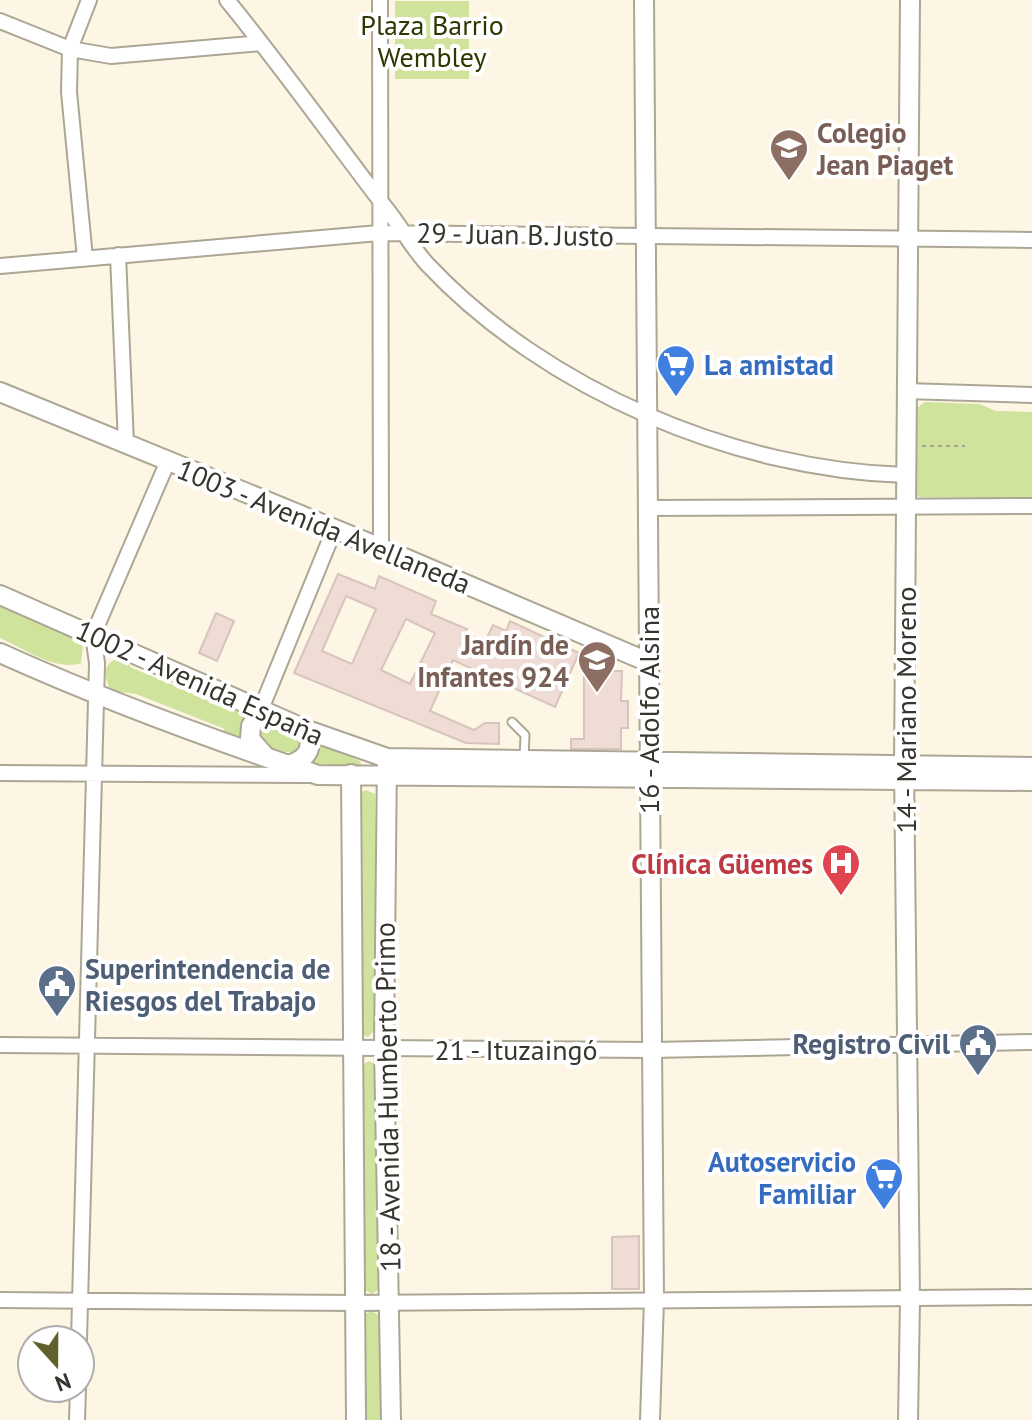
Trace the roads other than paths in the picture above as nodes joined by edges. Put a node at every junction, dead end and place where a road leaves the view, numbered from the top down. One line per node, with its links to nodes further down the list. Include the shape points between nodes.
1 (89, 0): 8 (street)
2 (227, 0): 7 (street)
3 (380, 0): 9 (street)
4 (644, 0): 12 (street, 16 - Adolfo Alsina)
5 (910, 0): 13 (street, 14 - Mariano Moreno)
6 (0, 21): 8 (street)
7 (261, 43): 8 (street, via 111,56); 9 (street)
8 (70, 49): 16 (street, via 69,92)
9 (379, 199): 10 (street); 11 (street)
10 (405, 232): 11 (street, 29 - Juan B. Justo); 12 (street, 29 - Juan B. Justo); 21 (street, via 436,273 529,350 578,383)
11 (379, 233): 15 (street, 29 - Juan B. Justo); 29 (street)
12 (644, 235): 13 (street, 29 - Juan B. Justo); 21 (street, 16 - Adolfo Alsina)
13 (908, 239): 14 (street, 29 - Juan B. Justo); 18 (street, 14 - Mariano Moreno)
14 (1032, 240)
15 (118, 255): 16 (street, 29 - Juan B. Justo); 22 (street)
16 (85, 258): 17 (street, 29 - Juan B. Justo)
17 (0, 266)
18 (906, 391): 20 (street); 24 (street, 14 - Mariano Moreno)
19 (0, 392): 22 (street, 1003 - Avenida Avellaneda)
20 (1032, 395)
21 (646, 417): 24 (street, via 727,444 819,465); 27 (street, 16 - Adolfo Alsina)
22 (126, 444): 23 (street, 1003 - Avenida Avellaneda)
23 (168, 461): 28 (street, 1003 - Avenida Avellaneda); 31 (street)
24 (905, 475): 25 (street, 14 - Mariano Moreno)
25 (905, 504): 26 (street); 27 (street); 45 (street, 14 - Mariano Moreno)
26 (1032, 506)
27 (648, 508): 33 (street, 16 - Adolfo Alsina)
28 (334, 530): 29 (street, 1003 - Avenida Avellaneda); 35 (street)
29 (381, 548): 33 (street, 1003 - Avenida Avellaneda)
30 (0, 595): 31 (street, 1002 - Avenida España)
31 (93, 635): 34 (street); 35 (street, 1002 - Avenida España)
32 (0, 653): 34 (street, 1002 - Avenida España)
33 (648, 662): 43 (street, 16 - Adolfo Alsina)
34 (96, 696): 38 (street, 1002 - Avenida España); 46 (street)
35 (261, 709): 37 (street, 1002 - Avenida España); 38 (street, via 250,739)
36 (512, 722): 39 (lane, via 525,735)
37 (307, 730): 40 (street, via 308,753); 41 (street, 1002 - Avenida España)
38 (268, 759): 40 (street, 1002 - Avenida España)
39 (524, 762): 41 (street); 43 (street)
40 (287, 765): 48 (street, 1002 - Avenida España)
41 (386, 766): 43 (street); 47 (street, 1002 - Avenida España); 55 (street, 18 - Avenida Humberto Primo)
42 (1032, 767): 45 (street)
43 (647, 771): 45 (street); 56 (street, 16 - Adolfo Alsina)
44 (0, 773): 46 (street)
45 (904, 773): 49 (street); 51 (street, 14 - Mariano Moreno)
46 (93, 774): 48 (street); 53 (street)
47 (351, 774): 48 (street, 1002 - Avenida España); 54 (street, 18 - Avenida Humberto Primo)
48 (318, 775)
49 (1032, 781)
50 (1032, 1042): 51 (street, 21 - Ituzaingó)
51 (907, 1044): 56 (street, 21 - Ituzaingó); 61 (street, 14 - Mariano Moreno)
52 (0, 1045): 53 (street, 21 - Ituzaingó)
53 (86, 1045): 54 (street, 21 - Ituzaingó); 58 (street)
54 (355, 1047): 55 (street, 21 - Ituzaingó); 62 (street, 18 - Avenida Humberto Primo)
55 (384, 1048): 56 (street, 21 - Ituzaingó); 63 (street, 18 - Avenida Humberto Primo)
56 (652, 1050): 60 (street, 16 - Adolfo Alsina)
57 (1032, 1297): 61 (street)
58 (80, 1299): 59 (street); 62 (street); 64 (street)
59 (0, 1300)
60 (654, 1300): 61 (street); 63 (street); 67 (street, 16 - Adolfo Alsina)
61 (910, 1300): 68 (street, 14 - Mariano Moreno)
62 (356, 1303): 63 (street); 65 (street, 18 - Avenida Humberto Primo)
63 (389, 1303): 66 (street, 18 - Avenida Humberto Primo)
64 (79, 1324)
65 (356, 1420)
66 (391, 1420)
67 (650, 1420)
68 (908, 1420)

